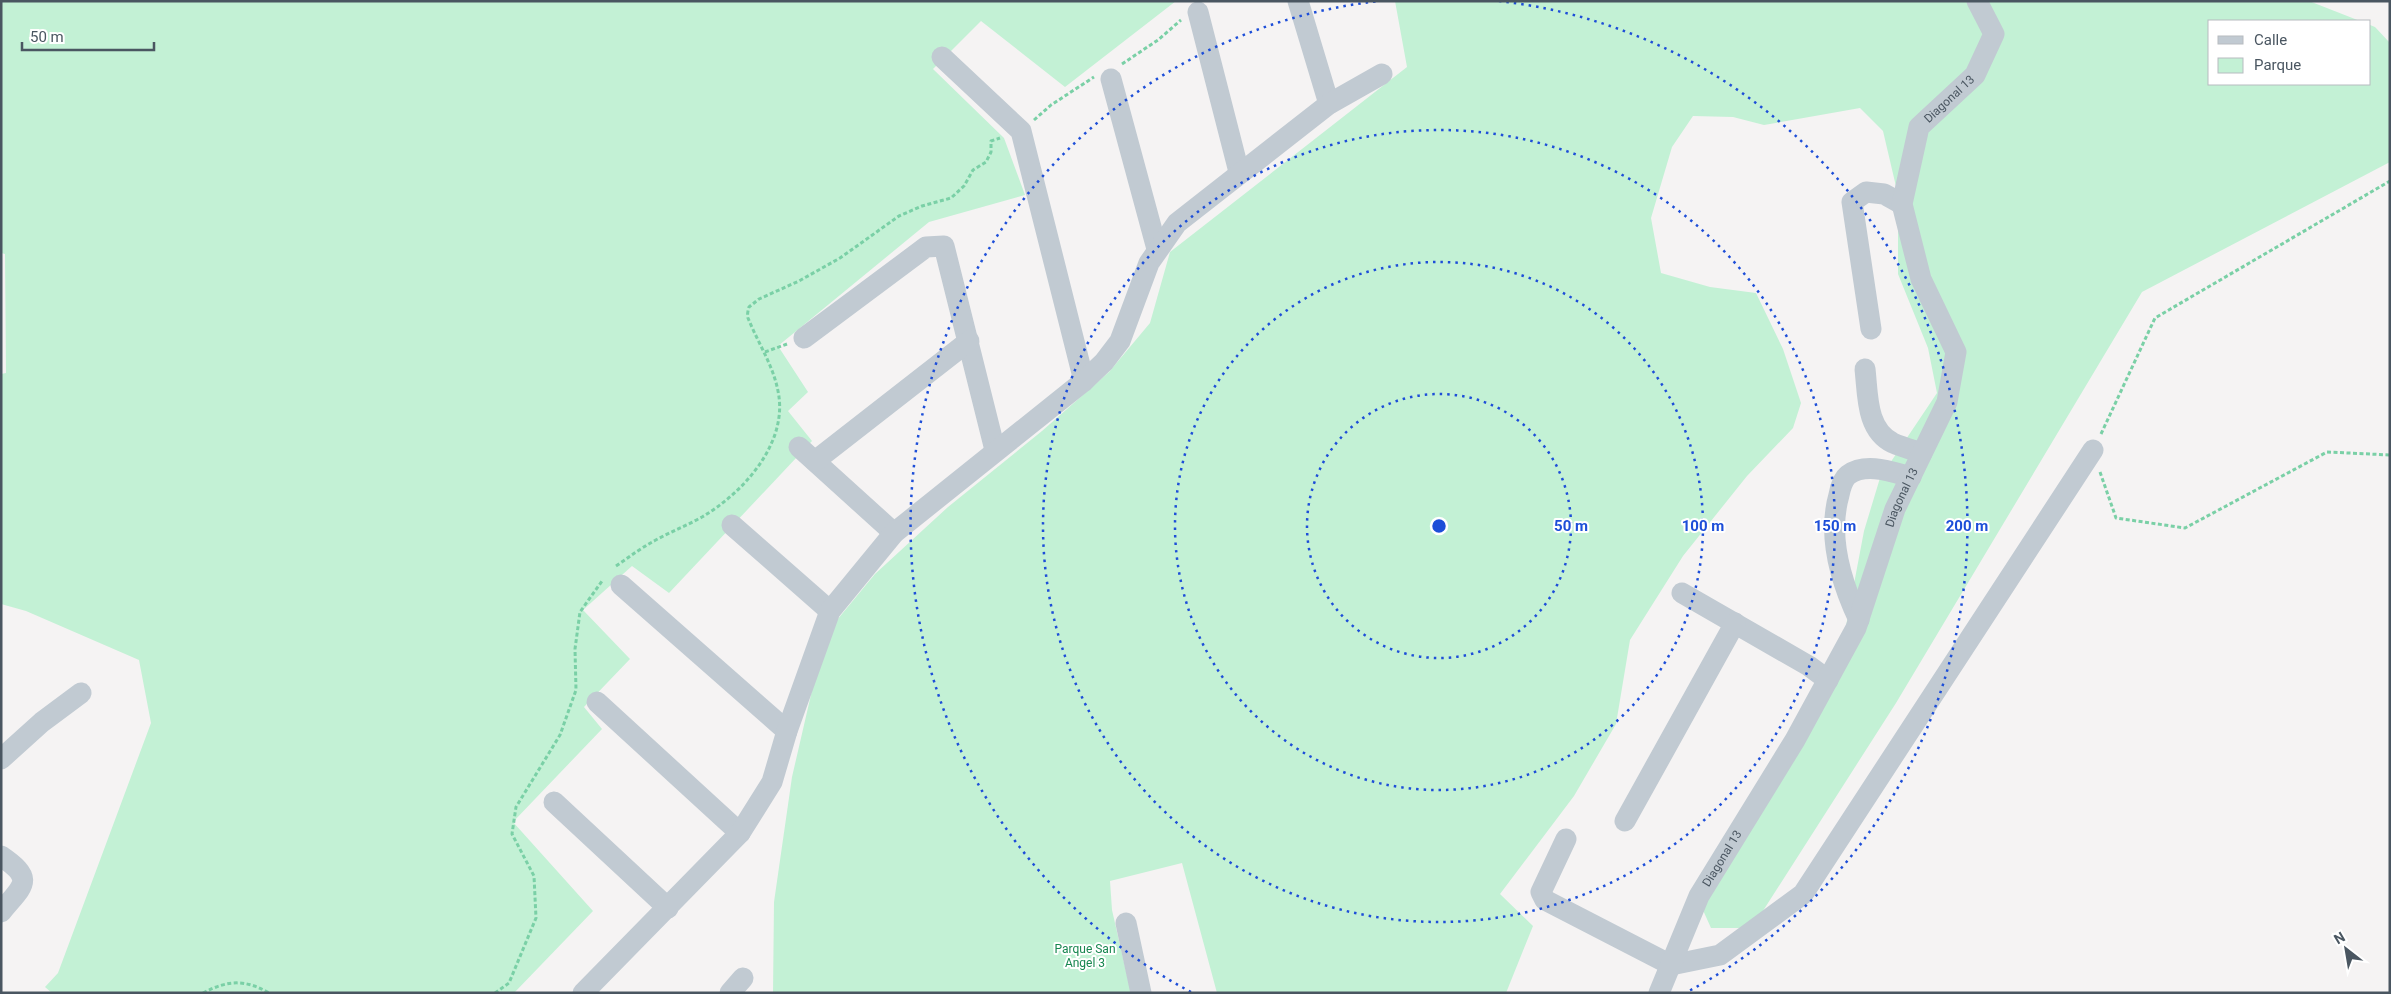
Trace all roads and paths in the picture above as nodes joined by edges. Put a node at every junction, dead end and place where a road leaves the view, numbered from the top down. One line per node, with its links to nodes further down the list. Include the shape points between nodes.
1 (1298, 1): 7 (street)
2 (1977, 1): 11 (street, Diagonal 13, via 1994,34 1975,75 1919,127)
3 (1193, 13): 5 (path); 9 (street)
4 (942, 57): 8 (street)
5 (1108, 73): 8 (path, via 1051,105); 12 (street)
6 (1382, 74): 7 (street)
7 (1328, 104): 9 (street)
8 (1021, 131): 17 (street); 27 (path, via 991,141 991,152 986,162 973,170 964,186 951,198 899,216 840,258 749,307 747,316 765,352 779,396 778,423 770,447 745,481 716,507 654,541)
9 (1239, 172): 12 (street, via 1189,211)
10 (2390, 182): 20 (path, via 2155,318)
11 (1902, 204): 13 (street, via 1884,194 1866,192 1852,202); 21 (street, Diagonal 13, via 1921,280 1956,352 1947,402)
12 (1157, 249): 17 (street, via 1143,277 1120,341)
13 (1871, 329)
14 (804, 338): 15 (street, via 926,247 944,246)
15 (969, 341): 19 (street); 23 (street)
16 (1865, 370): 21 (street, via 1876,430 1891,442)
17 (1084, 381): 19 (street)
18 (799, 447): 23 (street)
19 (995, 450): 26 (street)
20 (2093, 450): 22 (path, via 2116,518 2185,528 2327,452); 45 (street, via 1803,894 1720,955)
21 (1922, 453): 24 (street, Diagonal 13)
22 (2390, 456)
23 (815, 461): 26 (street)
24 (1911, 477): 30 (street, Diagonal 13, via 1895,509); 30 (street, via 1880,469 1861,469 1847,475 1841,486 1833,515 1837,556 1846,593)
25 (732, 525): 29 (street)
26 (894, 533): 29 (street)
27 (612, 577): 35 (street); 48 (path, via 580,612 575,649 576,690 560,735 516,807 512,834 534,876 536,918 509,983)
28 (1682, 593): 31 (street)
29 (830, 611): 35 (street)
30 (1859, 620): 32 (street, Diagonal 13)
31 (1735, 623): 32 (street); 38 (street)
32 (1828, 680): 45 (street, Diagonal 13, via 1795,740 1698,896)
33 (81, 693): 36 (street)
34 (597, 702): 39 (street)
35 (787, 731): 39 (street, via 772,782)
36 (1, 759)
37 (554, 802): 42 (street)
38 (1625, 821)
39 (740, 833): 42 (street)
40 (1566, 839): 45 (street, via 1541,892 1545,900)
41 (1, 856): 43 (street, via 18,868 23,876 23,885)
42 (668, 908): 49 (street)
43 (1, 912)
44 (1126, 923): 50 (street)
45 (1671, 965): 51 (street, Diagonal 13)
46 (203, 993): 47 (path, via 220,985 241,983 254,984)
47 (269, 993)
48 (496, 993)
49 (583, 993)
50 (1141, 993)
51 (1659, 993)

